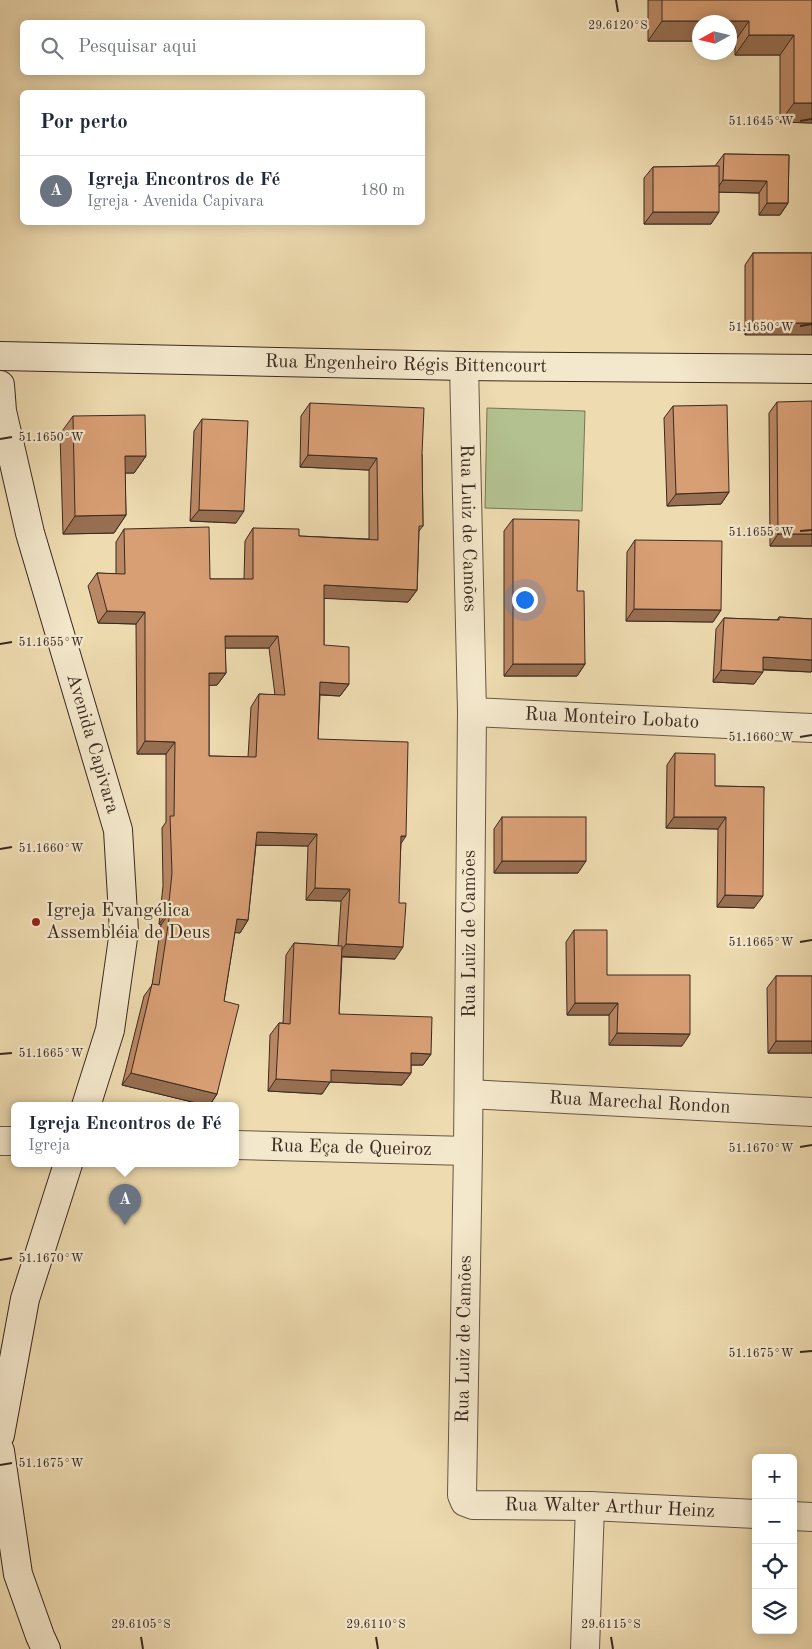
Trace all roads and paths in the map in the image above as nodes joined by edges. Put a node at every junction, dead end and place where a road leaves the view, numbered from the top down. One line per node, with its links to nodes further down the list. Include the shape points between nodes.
1 (0, 356): 2 (street, Rua Engenheiro Régis Bittencourt)
2 (464, 366): 3 (street, Rua Engenheiro Régis Bittencourt); 5 (street, Rua Luiz de Camões)
3 (812, 369)
4 (0, 385): 8 (street, Avenida Capivara, via 2,411 30,533 118,830 124,931 110,1030)
5 (472, 712): 6 (street, Rua Monteiro Lobato); 7 (street, Rua Luiz de Camões)
6 (812, 728)
7 (468, 1094): 9 (street, Rua Marechal Rondon); 11 (street, Rua Luiz de Camões)
8 (87, 1102)
9 (812, 1112)
10 (239, 1145): 11 (street, Rua Eça de Queiroz)
11 (468, 1151): 15 (street, Rua Luiz de Camões, via 462,1495)
12 (67, 1167): 13 (street, via 25,1299)
13 (0, 1435)
14 (0, 1450): 20 (street, via 18,1574)
15 (465, 1502): 16 (street, Rua Walter Arthur Heinz, via 473,1505)
16 (590, 1506): 17 (street, Rua Walter Arthur Heinz); 21 (street)
17 (752, 1514)
18 (797, 1516): 19 (street)
19 (812, 1517)
20 (46, 1649)
21 (585, 1649)

